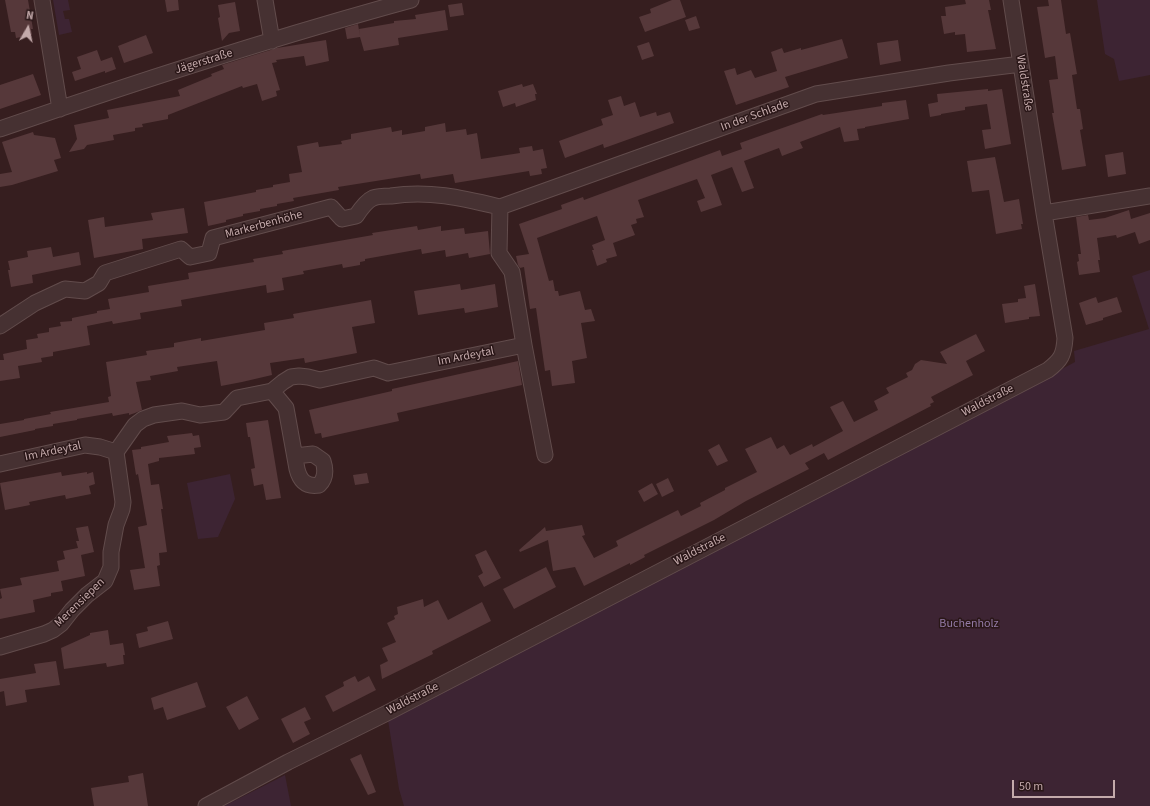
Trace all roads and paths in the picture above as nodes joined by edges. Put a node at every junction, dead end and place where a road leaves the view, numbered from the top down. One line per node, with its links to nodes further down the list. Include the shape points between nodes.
1 (42, 0): 7 (street)
2 (265, 0): 5 (street)
3 (411, 0): 5 (street, Jägerstraße)
4 (1011, 0): 6 (street, Waldstraße)
5 (272, 41): 7 (street, Jägerstraße)
6 (1021, 64): 10 (street, In der Schlade, via 816,94); 11 (street, Waldstraße)
7 (60, 109): 8 (street, Jägerstraße)
8 (0, 130)
9 (1150, 196): 11 (street)
10 (500, 207): 12 (street, Markerbenhöhe, via 462,198 422,193 372,198 356,216 342,219 331,207 213,238 209,253 190,257 181,249 105,273 99,283 85,291 65,289 35,303); 13 (street, via 499,253 512,272)
11 (1044, 213): 20 (street, Waldstraße, via 1065,338 1065,348 1060,360 1048,370)
12 (0, 326)
13 (524, 345): 14 (street, Im Ardeytal, via 388,373 374,368 320,380 291,377); 16 (street)
14 (272, 391): 15 (street, Im Ardeytal, via 237,398 224,412 200,415 182,411 143,419 135,425); 17 (street, via 286,408)
15 (116, 452): 18 (street, Im Ardeytal, via 85,445); 19 (street, Merensiepen, via 123,502 111,552 111,567 105,581 87,595 53,630)
16 (545, 455)
17 (295, 456)
18 (0, 464)
19 (0, 647)
20 (206, 806)

